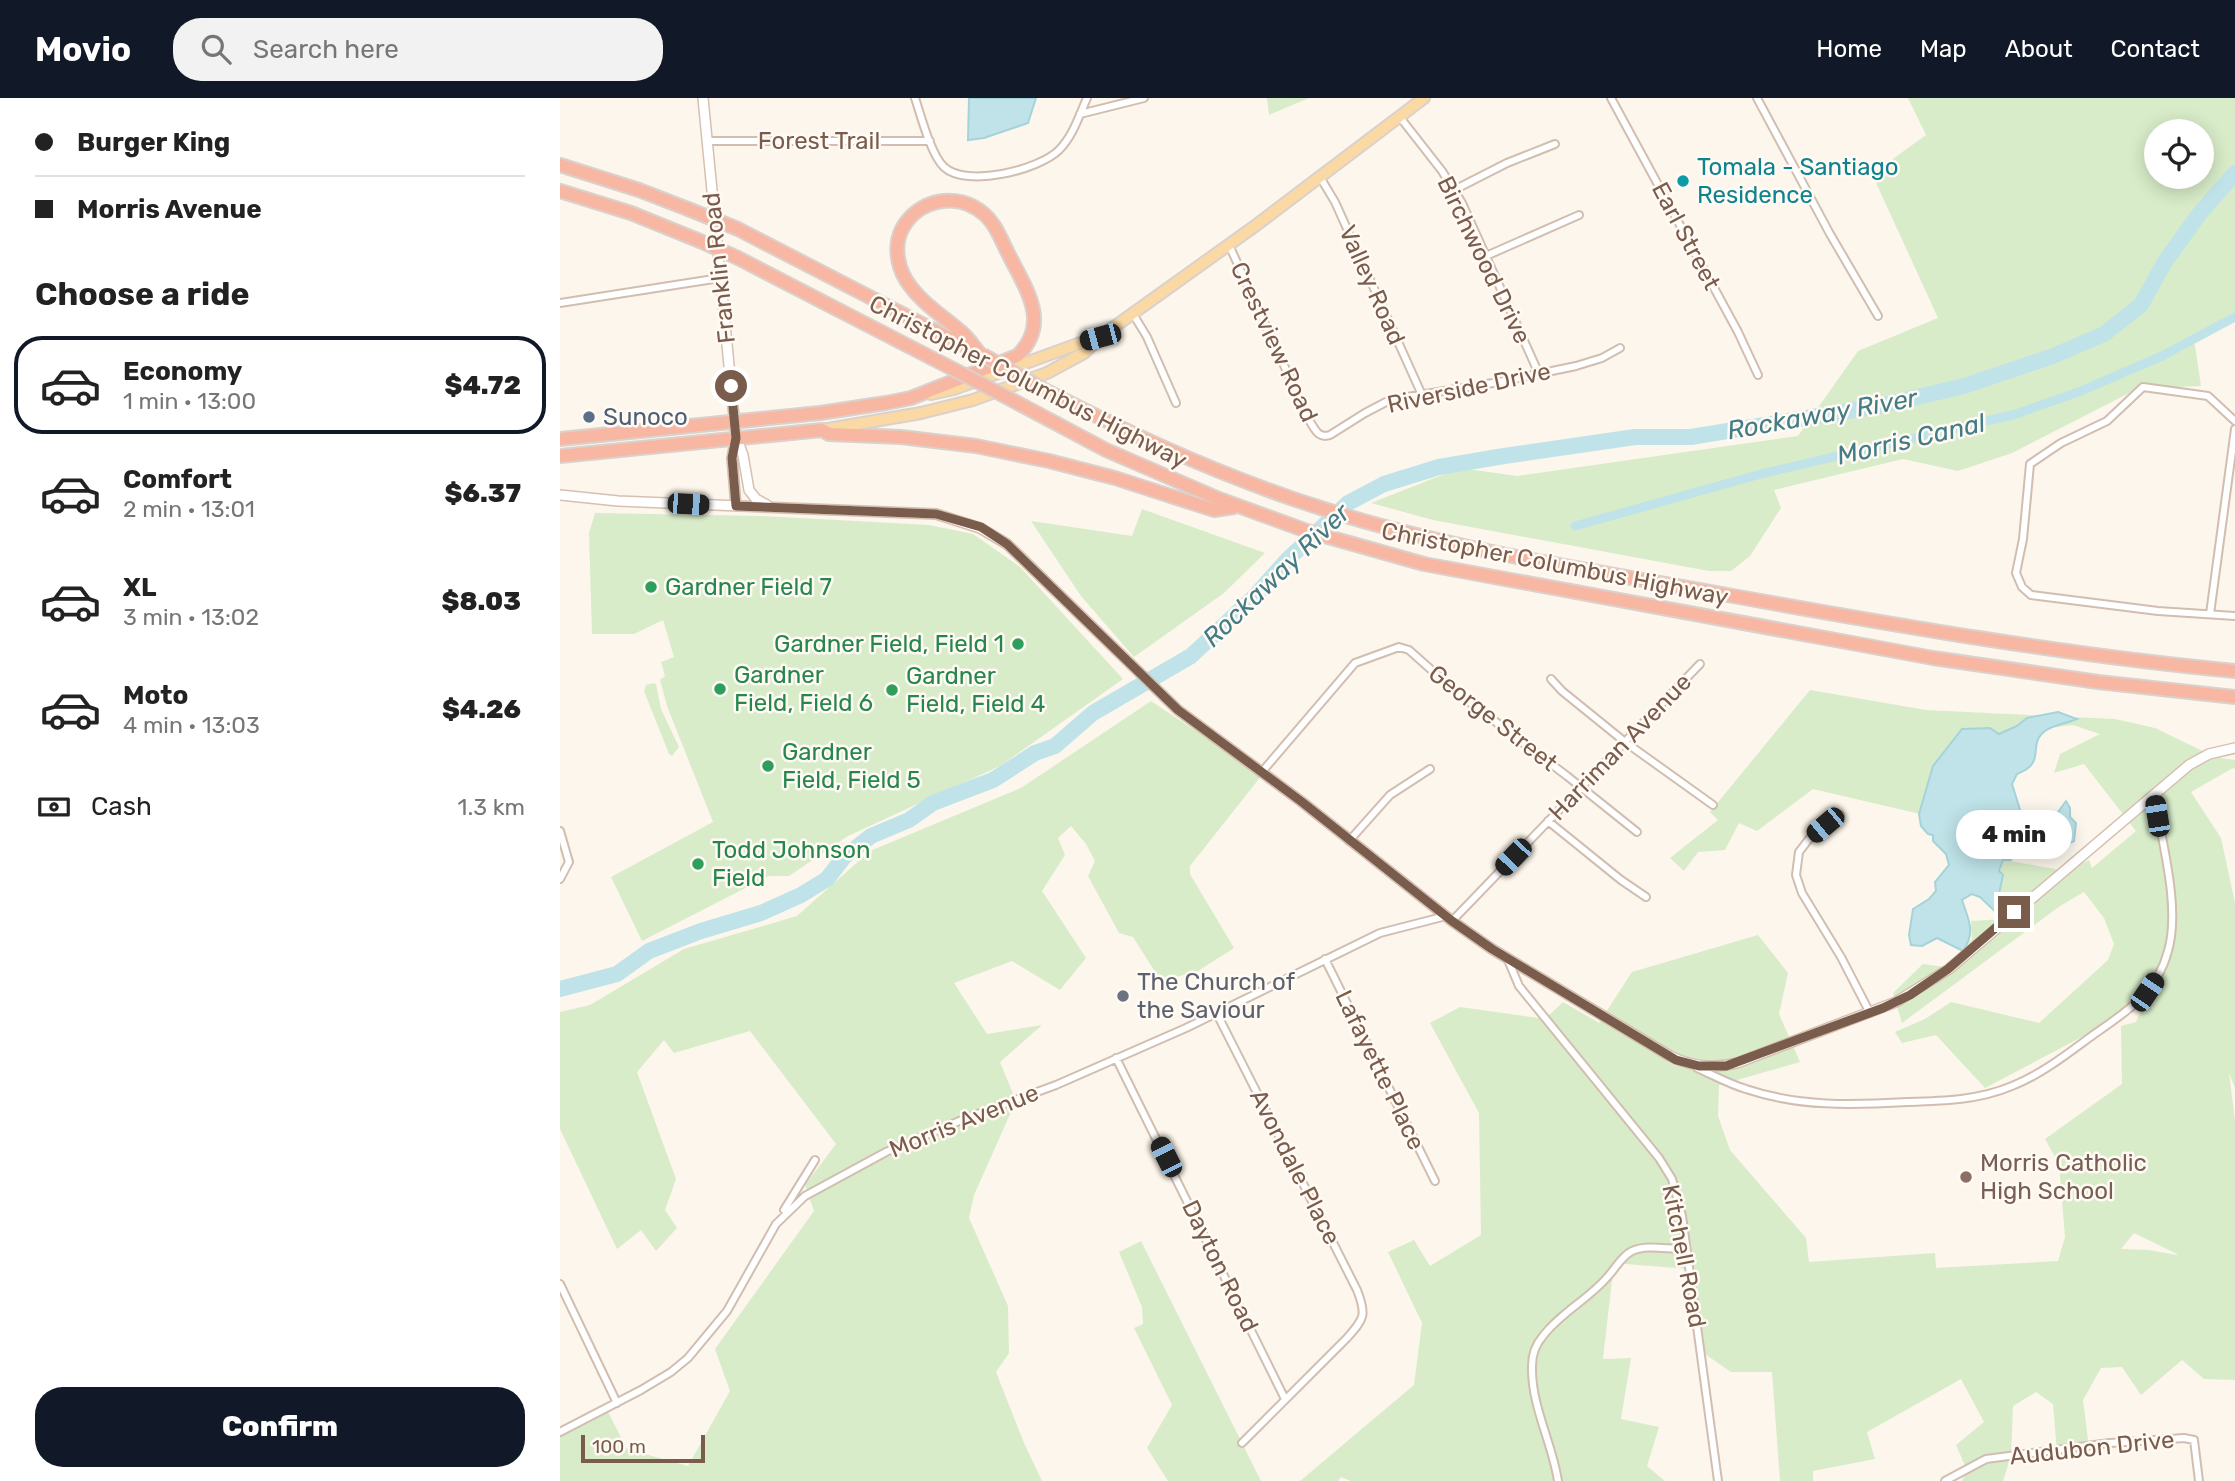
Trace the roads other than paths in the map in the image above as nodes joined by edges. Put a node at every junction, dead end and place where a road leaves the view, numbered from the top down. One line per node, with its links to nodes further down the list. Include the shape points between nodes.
1 (703, 98): 10 (street, Franklin Road)
2 (915, 98): 11 (street)
3 (1087, 98): 8 (street)
4 (1144, 98): 8 (street)
5 (1424, 98): 9 (main road)
6 (1611, 98): 28 (street, Earl Street)
7 (1757, 98): 23 (street)
8 (1080, 114): 11 (street, via 1056,153 1026,169 960,176 940,164)
9 (1399, 116): 14 (main road); 15 (street, Birchwood Drive)
10 (707, 141): 11 (street, Forest Trail); 20 (street, Franklin Road)
11 (930, 141)
12 (1555, 144): 15 (street)
13 (560, 165): 26 (highway, Christopher Columbus Highway, bridge, via 626,185 738,229)
14 (1320, 177): 18 (main road); 29 (street, Valley Road)
15 (1454, 190): 19 (street, Birchwood Drive)
16 (560, 191): 44 (highway, Christopher Columbus Highway, bridge, via 631,213 738,258 1125,459)
17 (1579, 215): 19 (street)
18 (1229, 245): 22 (main road); 36 (street, Crestview Road, via 1310,420)
19 (1486, 256): 27 (street, Birchwood Drive)
20 (720, 278): 21 (street); 33 (street, Franklin Road)
21 (560, 303)
22 (1133, 314): 24 (main road); 31 (street)
23 (1878, 316)
24 (1100, 337): 30 (main road, via 954,390); 35 (main road, via 1084,353 1046,373 973,400)
25 (1620, 348): 27 (street, Riverside Drive, via 1589,362)
26 (982, 355): 30 (highway, via 926,305 901,270 900,234 914,215 933,203 963,202 989,219 1028,291 1034,310 1033,330 1027,344 1009,360); 48 (highway, Christopher Columbus Highway, bridge, via 1134,435 1201,464 1391,529 1868,620 2054,650)
27 (1539, 374): 29 (street, Riverside Drive)
28 (1758, 375)
29 (1422, 395): 36 (street, Riverside Drive, via 1386,402)
30 (911, 398): 33 (highway)
31 (1176, 403)
32 (2235, 421): 45 (street, via 2208,396 2144,387 2107,421 2029,464 2023,539 2016,566 2018,581 2031,595)
33 (734, 422): 37 (street, Franklin Road); 38 (highway)
34 (2235, 429): 45 (street)
35 (822, 430): 37 (highway); 44 (highway, via 976,446 1115,478 1214,510)
36 (1323, 436)
37 (736, 438): 39 (highway); 40 (street, Franklin Road); 42 (street, Franklin Road, via 732,458)
38 (560, 439)
39 (560, 456)
40 (749, 491): 42 (street); 43 (street)
41 (560, 495): 42 (street)
42 (736, 506): 43 (street)
43 (771, 506): 54 (street, via 936,514 981,527 1028,563 1178,710)
44 (1238, 507): 50 (highway, Christopher Columbus Highway, via 1350,544 1469,573 1933,658)
45 (2210, 614): 46 (street)
46 (2235, 615)
47 (1700, 664): 51 (street, Harriman Avenue)
48 (2235, 671)
49 (1551, 678): 51 (street)
50 (2235, 697)
51 (1625, 742): 55 (street, Harriman Avenue); 57 (street)
52 (2235, 748): 56 (street, via 2198,759)
53 (1430, 769): 62 (street, via 1390,795)
54 (1261, 773): 55 (street, George Street, via 1349,668 1399,646); 62 (street)
55 (1580, 788): 59 (street, Harriman Avenue); 61 (street, George Street)
56 (2154, 794): 68 (street, via 1948,969 1910,995); 71 (street, via 2172,905 2172,936 2163,965 2147,992 2125,1014 2029,1079 1997,1092 1955,1100 1835,1105 1753,1091)
57 (1713, 805)
58 (1840, 816): 68 (street, via 1799,852 1796,875)
59 (1548, 821): 64 (street); 65 (street, Harriman Avenue)
60 (560, 831): 63 (street, via 569,858)
61 (1637, 832)
62 (1349, 841): 65 (street)
63 (560, 879)
64 (1646, 897)
65 (1449, 918): 66 (street); 67 (street, Morris Avenue, via 1380,933)
66 (1507, 958): 71 (street); 75 (street, Kitchell Road, via 1519,986 1665,1167 1676,1192)
67 (1325, 959): 69 (street, Morris Avenue); 73 (street, Lafayette Place)
68 (1870, 1013): 71 (street, via 1737,1063)
69 (1217, 1014): 70 (street, Morris Avenue); 77 (street, Avondale Place, via 1363,1305 1360,1323)
70 (1116, 1058): 74 (street, Morris Avenue, via 886,1152 805,1196); 77 (street, Dayton Road)
71 (1687, 1064)
72 (815, 1160): 74 (street)
73 (1435, 1181)
74 (776, 1224): 78 (street, Morris Avenue, via 708,1336 671,1372)
75 (1686, 1249): 81 (street, via 1643,1248 1629,1253 1597,1290 1536,1345 1534,1389); 82 (street, Kitchell Road)
76 (560, 1284): 78 (street)
77 (1286, 1399): 80 (street)
78 (617, 1403): 79 (street, Morris Avenue)
79 (560, 1432)
80 (1242, 1443)
81 (1558, 1481)
82 (1718, 1481)
83 (1945, 1481): 84 (street, Audubon Drive, via 1986,1459 2184,1438 2194,1440)
84 (2199, 1481)

